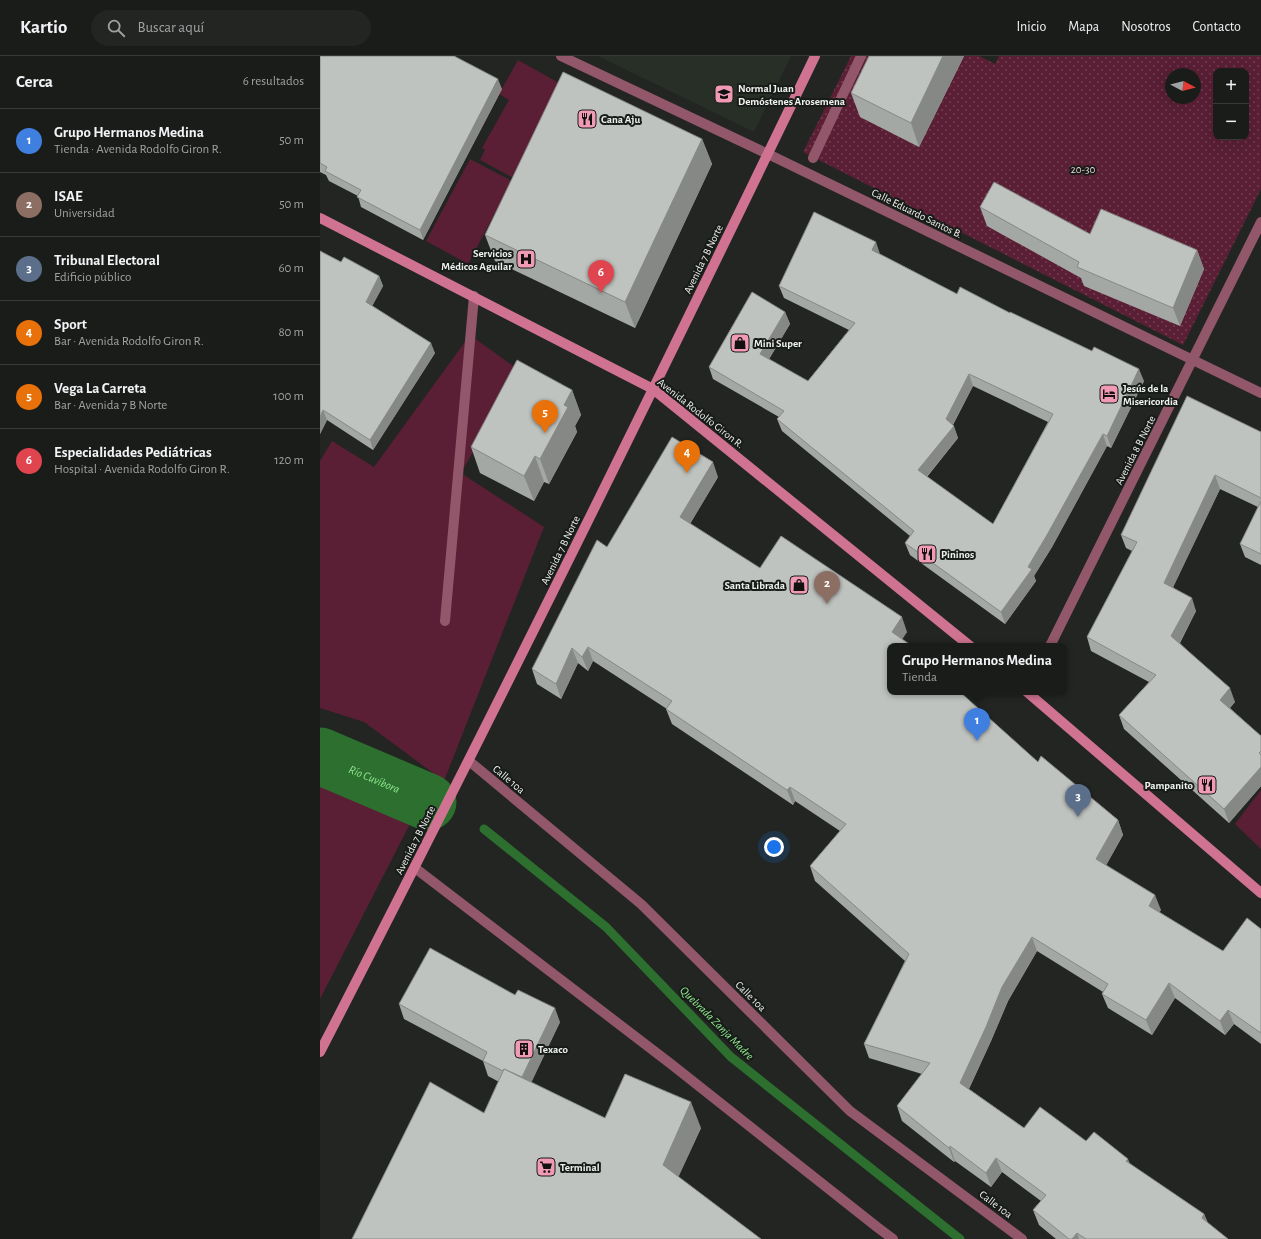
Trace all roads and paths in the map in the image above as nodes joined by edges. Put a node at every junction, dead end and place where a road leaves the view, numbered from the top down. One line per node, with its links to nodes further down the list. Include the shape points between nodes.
1 (561, 56): 4 (street, Calle Eduardo Santos B.)
2 (815, 56): 4 (street, Avenida 7 B Norte)
3 (861, 56): 5 (street)
4 (768, 154): 9 (street, Calle Eduardo Santos B.); 10 (street, Avenida 7 B Norte)
5 (813, 158)
6 (320, 218): 8 (street, Avenida Rodolfo Giron R.)
7 (1261, 222): 9 (street, Avenida 8 B Norte)
8 (474, 296): 10 (street, Avenida Rodolfo Giron R.); 12 (street)
9 (1194, 360): 11 (street, Calle Eduardo Santos B.); 14 (street, Avenida 8 B Norte)
10 (653, 389): 13 (street, Avenida Rodolfo Giron R.); 16 (street, Avenida 7 B Norte)
11 (1261, 393)
12 (445, 621)
13 (966, 643)
14 (1052, 643)
15 (1030, 695): 18 (street)
16 (468, 761): 17 (street, Avenida 7 B Norte); 21 (street, Calle 10a, via 641,904 850,1111)
17 (415, 868): 19 (street, Avenida 7 B Norte); 20 (street, via 671,1064)
18 (1261, 893)
19 (320, 1052)
20 (893, 1239)
21 (1022, 1239)

